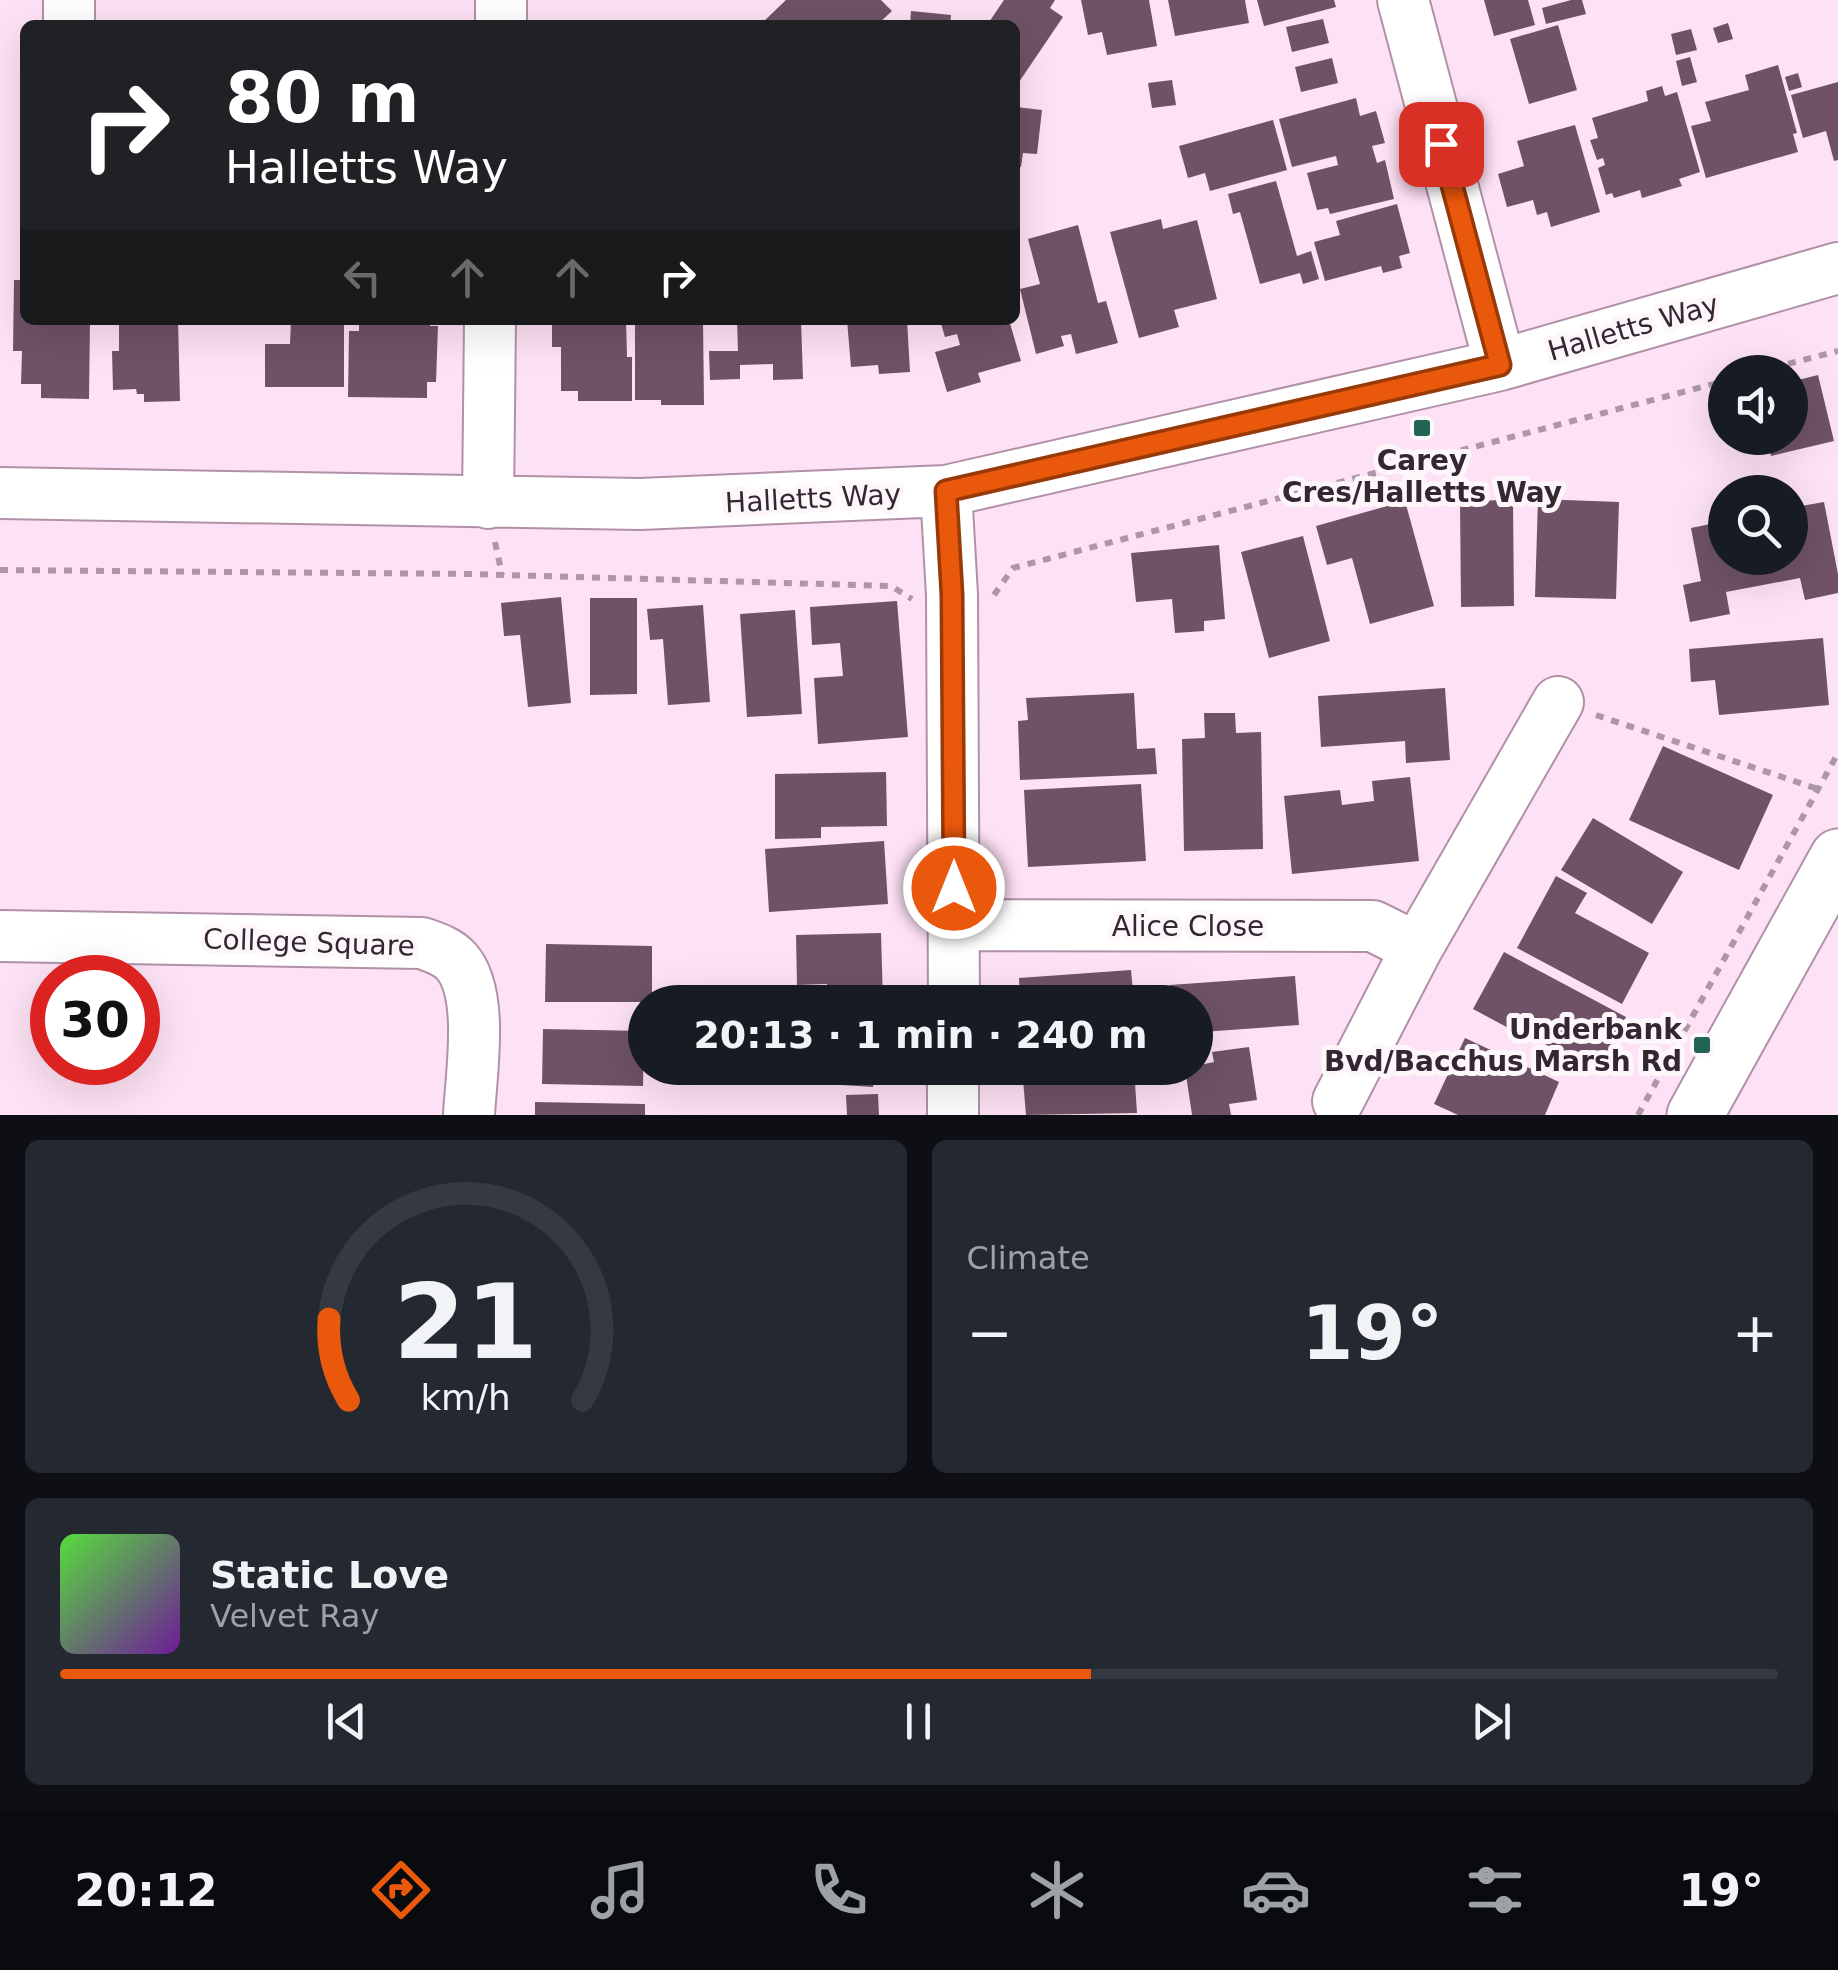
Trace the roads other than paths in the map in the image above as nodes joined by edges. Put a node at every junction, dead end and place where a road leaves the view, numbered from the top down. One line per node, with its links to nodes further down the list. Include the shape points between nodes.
1 (1403, 0): 4 (street)
2 (1838, 268): 4 (street, Halletts Way)
3 (490, 325): 7 (street)
4 (1500, 365): 5 (street, Halletts Way)
5 (946, 491): 7 (street, Halletts Way); 10 (street)
6 (0, 493): 7 (street, Halletts Way)
7 (488, 503)
8 (1558, 702): 12 (street)
9 (1838, 857): 18 (main road)
10 (954, 925): 12 (street, Alice Close, via 1373,926); 13 (street)
11 (0, 936): 16 (street, College Square, via 422,943 441,950 468,980 474,1004)
12 (1417, 948): 15 (street)
13 (954, 985)
14 (953, 1085): 17 (street)
15 (1338, 1100)
16 (470, 1115)
17 (952, 1115)
18 (1695, 1115)

